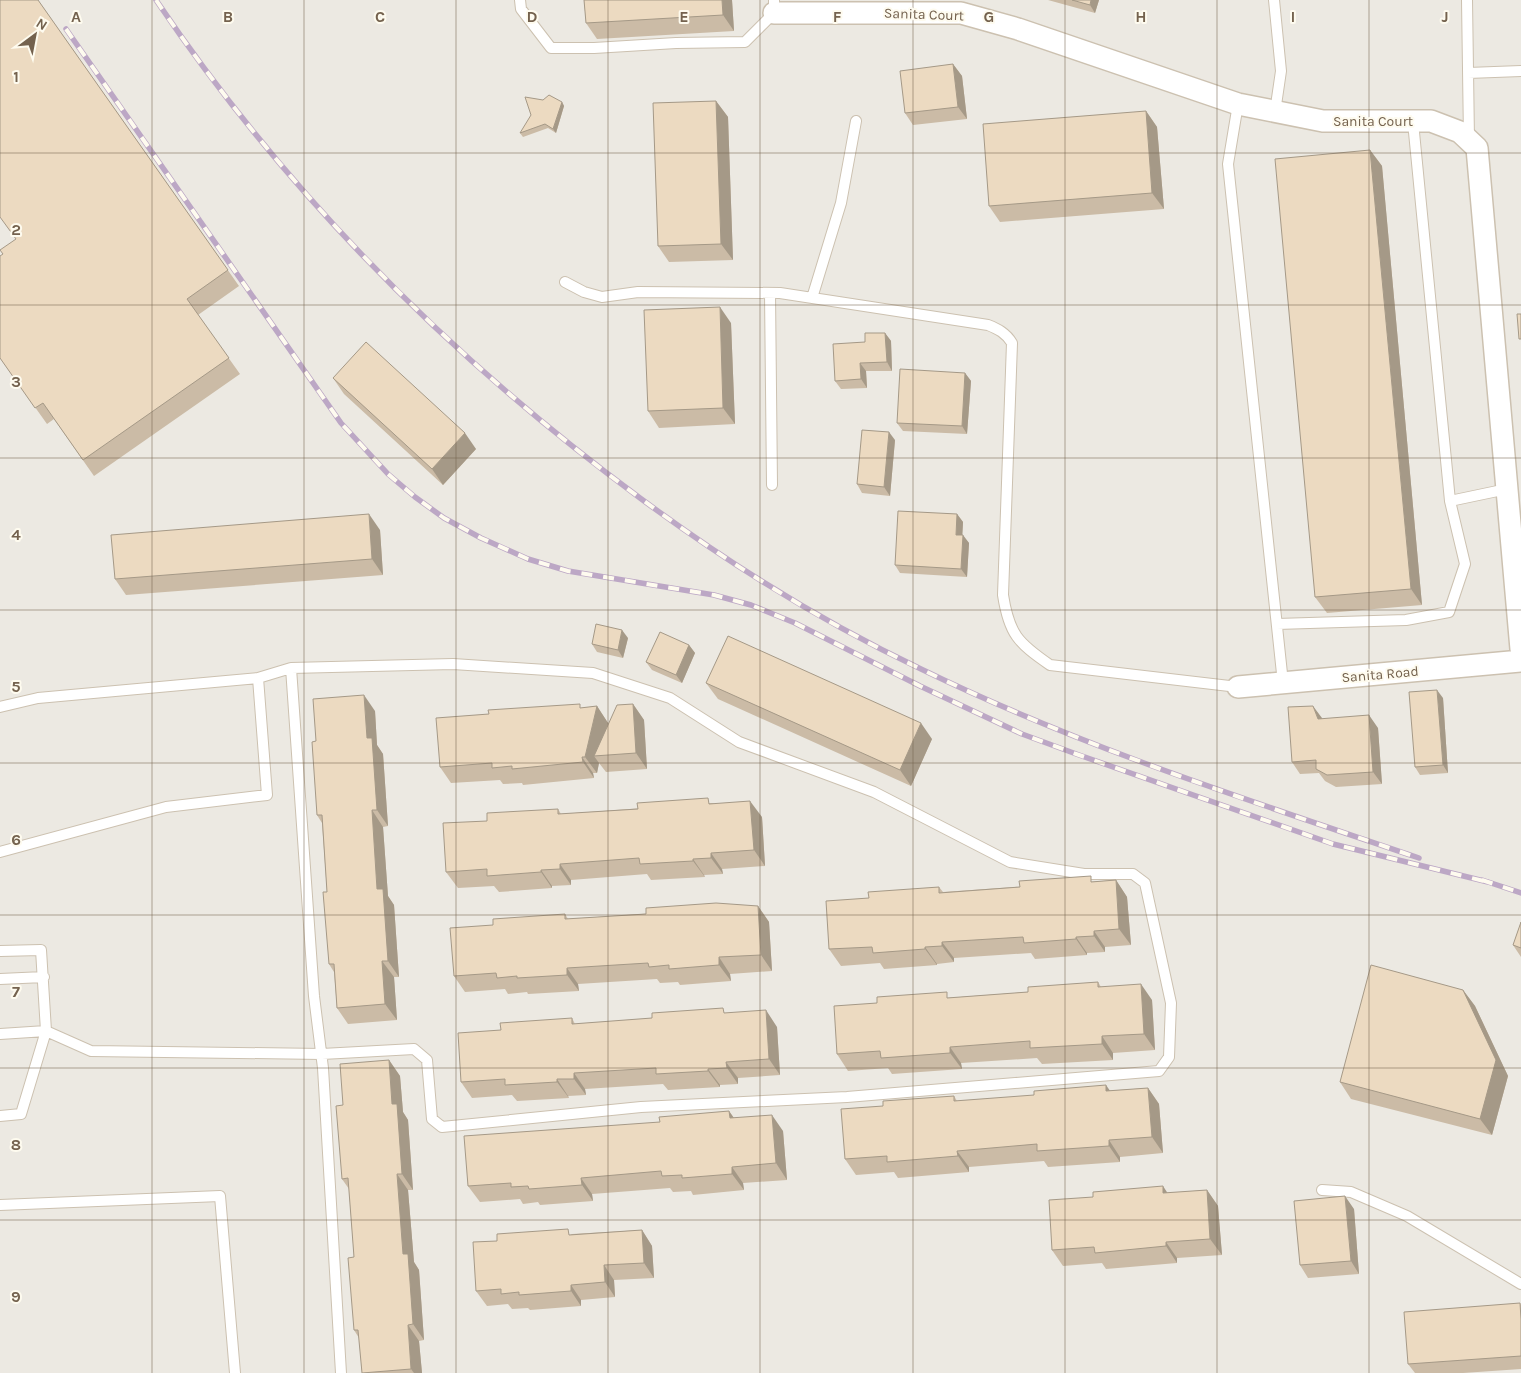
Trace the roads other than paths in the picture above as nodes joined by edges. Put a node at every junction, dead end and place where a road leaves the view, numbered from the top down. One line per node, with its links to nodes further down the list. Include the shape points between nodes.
1 (520, 0): 4 (lane, via 521,9 551,48 745,42)
2 (1274, 0): 9 (lane, via 1281,70)
3 (1467, 0): 7 (lane)
4 (774, 6): 5 (street, Sanita Court)
5 (936, 6): 8 (street, Sanita Court, via 1018,29)
6 (1521, 71): 7 (lane)
7 (1468, 73): 12 (lane)
8 (1238, 104): 9 (street, Sanita Court); 19 (lane, via 1228,164)
9 (1275, 112): 11 (street, Sanita Court, via 1323,121)
10 (856, 121): 15 (lane, via 841,204)
11 (1413, 122): 12 (street, Sanita Court, via 1431,122 1460,132); 18 (lane)
12 (1469, 140): 17 (street, via 1478,148)
13 (565, 282): 14 (lane, via 602,297 638,292)
14 (770, 293): 15 (lane); 16 (lane)
15 (812, 298): 25 (lane, via 988,325 1008,336 1012,343 1003,595 1009,624 1025,646 1050,665)
16 (772, 485)
17 (1507, 490): 18 (lane); 20 (street)
18 (1450, 501): 19 (lane, via 1465,564 1449,612 1406,620)
19 (1277, 624): 24 (lane)
20 (1521, 649)
21 (1521, 661): 24 (street, Sanita Road)
22 (291, 668): 23 (lane); 33 (lane, via 313,987); 33 (lane, via 452,664 593,673 670,698 739,742 874,792 1010,862 1084,874 1133,874 1145,883 1171,1003 1169,1057 1160,1071 847,1097 641,1107 442,1127 432,1119 426,1060 414,1049)
23 (258, 678): 26 (lane, via 38,698); 27 (lane, via 267,795 166,807)
24 (1283, 683): 25 (street, Sanita Road)
25 (1238, 687)
26 (0, 707)
27 (0, 852)
28 (0, 951): 29 (lane, via 41,950)
29 (44, 977): 30 (lane); 31 (lane)
30 (0, 979)
31 (46, 1031): 32 (lane); 33 (lane, via 91,1051); 34 (lane, via 21,1114)
32 (0, 1034)
33 (322, 1054): 39 (lane)
34 (0, 1116)
35 (1322, 1190): 37 (lane, via 1351,1192 1407,1216)
36 (0, 1205): 38 (lane, via 220,1196)
37 (1521, 1284)
38 (236, 1373)
39 (341, 1373)

